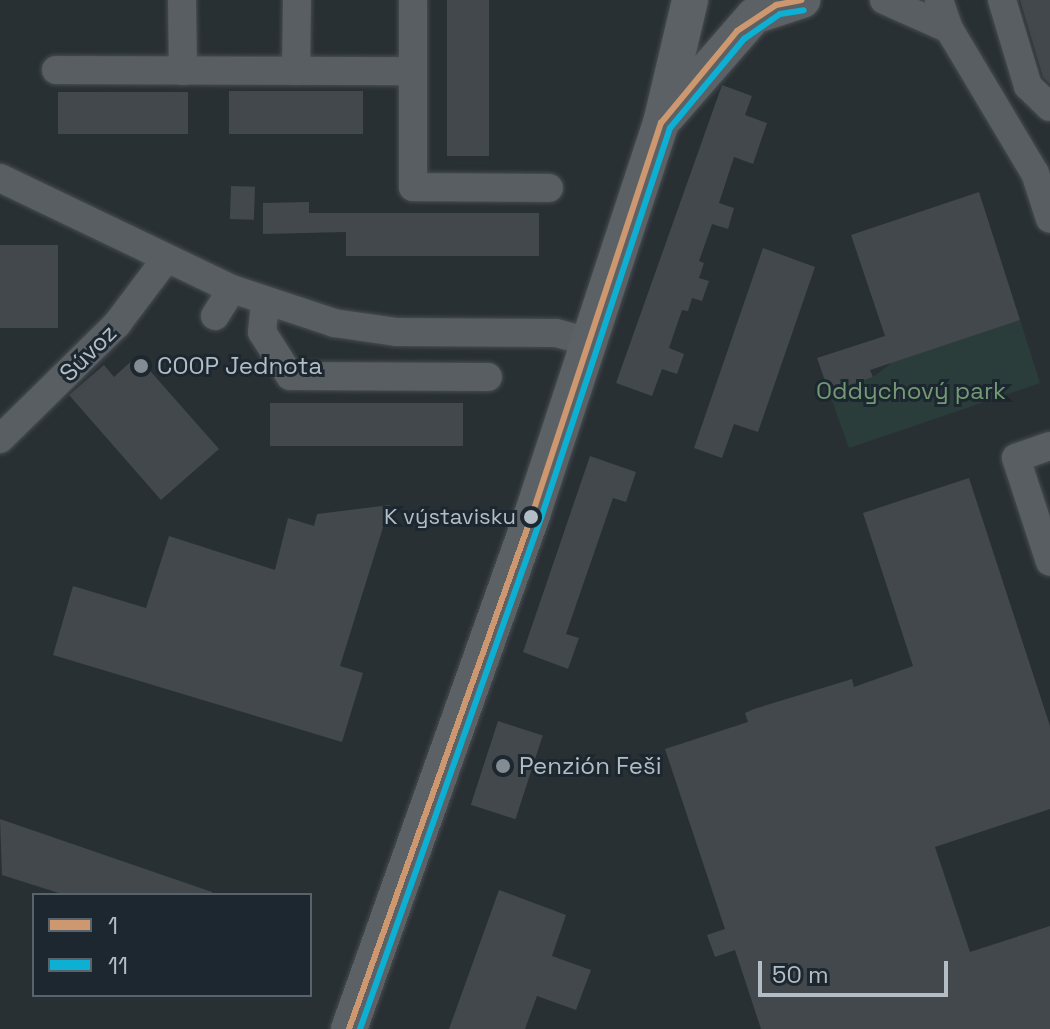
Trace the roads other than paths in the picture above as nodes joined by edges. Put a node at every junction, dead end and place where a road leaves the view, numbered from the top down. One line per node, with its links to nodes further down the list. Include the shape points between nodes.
1 (182, 0): 14 (street)
2 (297, 0): 15 (street)
3 (413, 0): 16 (street)
4 (690, 0): 12 (main road)
5 (707, 0): 12 (main road)
6 (744, 0): 12 (main road)
7 (802, 0): 12 (main road, via 754,16)
8 (884, 0): 11 (street)
9 (939, 0): 11 (street)
10 (1002, 0): 17 (street, via 1028,86)
11 (949, 29): 18 (street)
12 (685, 69): 26 (main road, via 661,123)
13 (56, 70): 14 (street)
14 (183, 71): 15 (street)
15 (296, 71): 16 (street)
16 (413, 71): 20 (street, via 413,187)
17 (1050, 107)
18 (1042, 171): 21 (street)
19 (0, 178): 22 (street)
20 (549, 188)
21 (1050, 219)
22 (166, 259): 23 (street); 28 (street, Súvoz, via 117,324)
23 (232, 289): 24 (street); 25 (street)
24 (265, 303): 26 (street, via 365,329 556,333); 27 (street, via 262,332 290,376)
25 (215, 316)
26 (589, 342): 32 (main road)
27 (488, 377)
28 (0, 439)
29 (1050, 446): 30 (street, via 1016,458)
30 (1043, 515): 31 (street)
31 (1050, 562)
32 (349, 1029)

